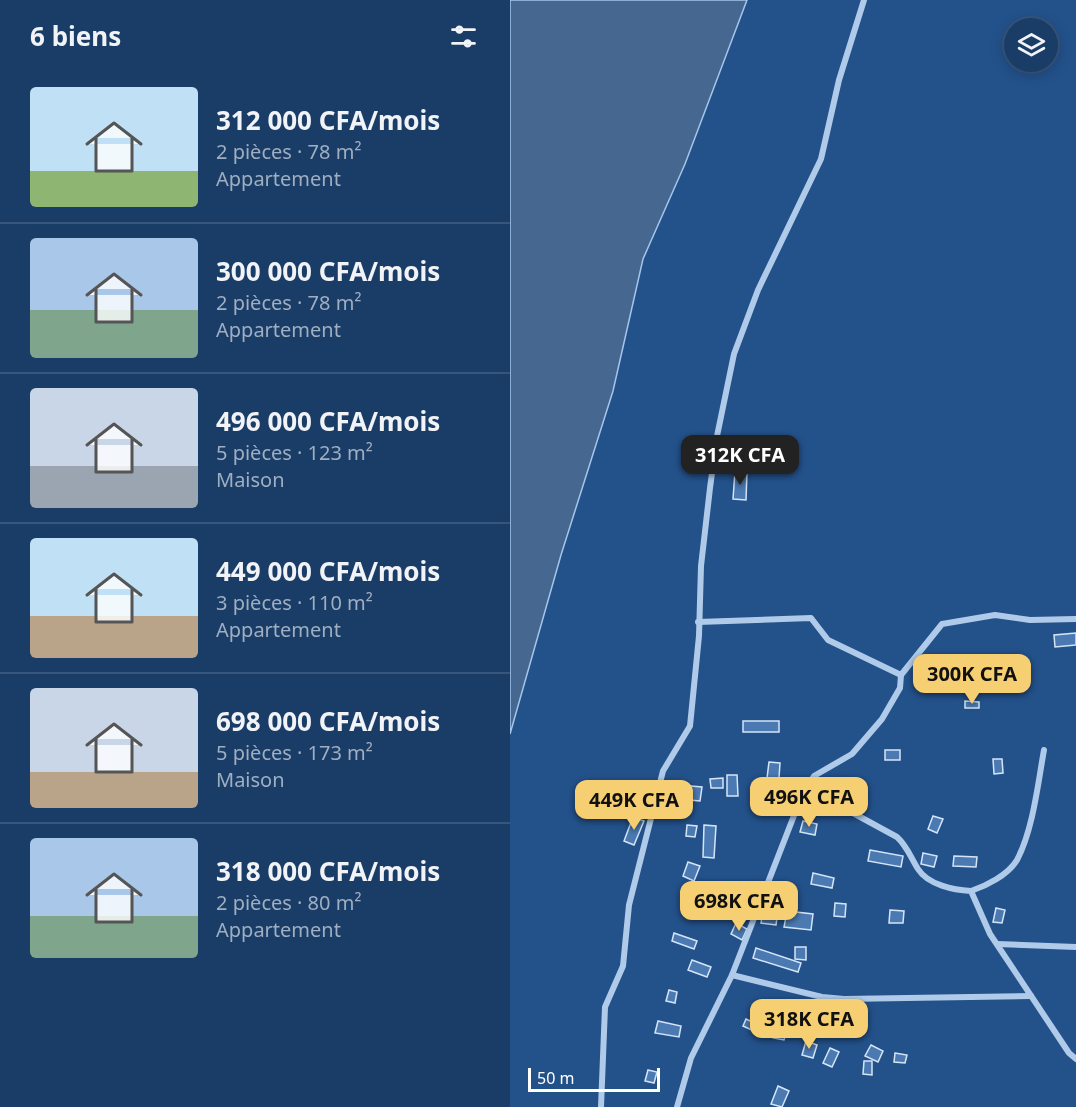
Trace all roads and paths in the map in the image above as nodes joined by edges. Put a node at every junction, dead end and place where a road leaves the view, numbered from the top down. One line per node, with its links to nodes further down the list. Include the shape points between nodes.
1 (864, 0): 3 (street, via 839,80 821,159 758,290 734,354 717,436)
2 (1076, 619): 4 (street, via 1030,620 995,615 942,624)
3 (698, 622): 4 (street, via 811,618 828,640); 13 (street, via 690,726 663,771 629,905 623,966 605,1007)
4 (901, 675): 6 (street, via 900,688 882,719 852,754 814,776)
5 (1044, 750): 7 (street, via 1038,787 1016,861 987,886)
6 (807, 788): 7 (street, via 897,837 927,877 952,890); 10 (street, via 790,821)
7 (971, 891): 8 (street)
8 (997, 944): 9 (street); 11 (street)
9 (1076, 947)
10 (732, 975): 11 (street, via 844,999); 14 (street, via 691,1058)
11 (1031, 996): 12 (street, via 1068,1053)
12 (1076, 1059)
13 (601, 1107)
14 (677, 1107)

